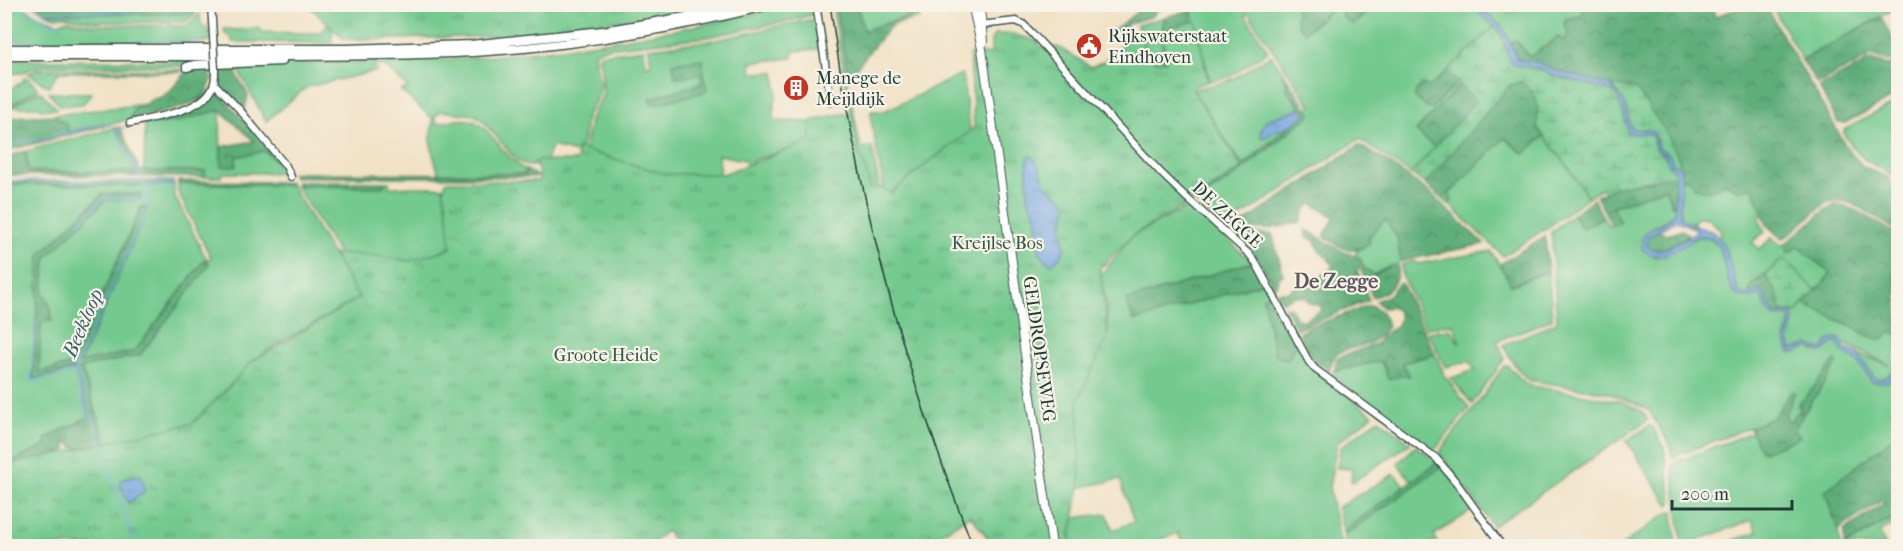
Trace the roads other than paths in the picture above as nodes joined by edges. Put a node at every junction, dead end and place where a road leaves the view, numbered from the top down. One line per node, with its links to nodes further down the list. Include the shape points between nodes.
1 (211, 4): 12 (street, bridge)
2 (745, 4): 8 (highway, via 603,31 471,45)
3 (772, 4): 10 (highway, via 658,29 539,46)
4 (816, 4): 13 (street)
5 (971, 4): 7 (main road)
6 (980, 7): 7 (main road)
7 (979, 25): 16 (main road, GELDROPSEWEG); 17 (street, DE ZEGGE, via 1014,21 1025,26 1161,173 1249,254 1315,369 1436,458)
8 (4, 49)
9 (4, 56): 10 (highway)
10 (327, 56): 11 (highway)
11 (187, 67)
12 (214, 83): 14 (street, via 201,101 189,108); 15 (street, via 286,166)
13 (831, 102)
14 (130, 123)
15 (291, 177)
16 (1052, 546)
17 (1502, 546)

